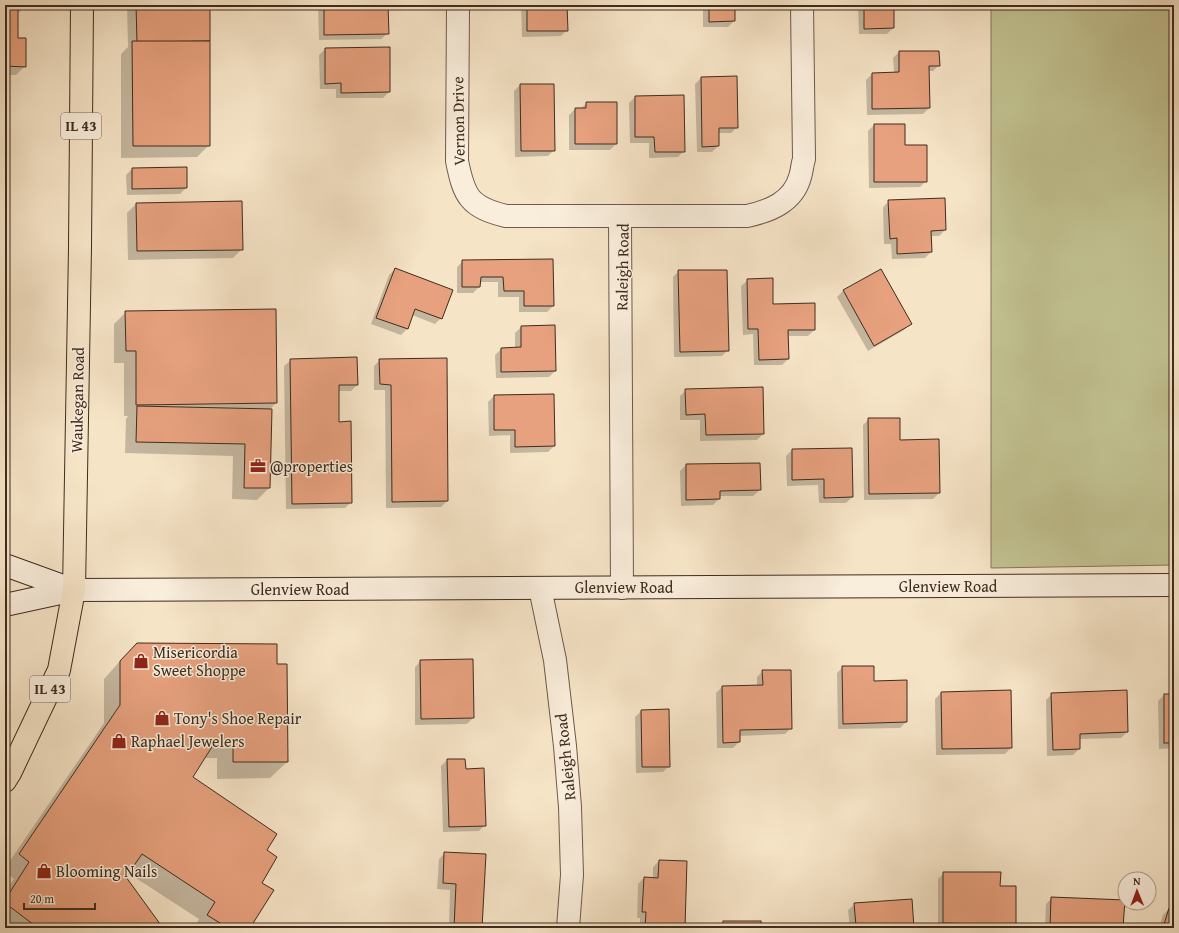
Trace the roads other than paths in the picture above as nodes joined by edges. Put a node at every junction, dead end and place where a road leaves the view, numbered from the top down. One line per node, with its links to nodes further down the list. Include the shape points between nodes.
1 (82, 5): 9 (main road, Waukegan Road / IL 43)
2 (458, 5): 4 (street, Vernon Drive, via 457,161 462,184 469,197 478,206 506,216)
3 (802, 5): 4 (street, Raleigh Road, via 804,159 800,178 791,195 781,204 765,212 748,216)
4 (620, 217): 8 (street, Raleigh Road)
5 (5, 565): 9 (street, Glenview Road)
6 (1174, 585): 8 (street, Glenview Road)
7 (540, 588): 8 (street, Glenview Road); 9 (street, Glenview Road); 12 (street, Raleigh Road, via 555,660 565,746 572,875)
8 (622, 588)
9 (74, 590): 10 (street, Glenview Road); 11 (main road, Waukegan Road / IL 43, via 59,670)
10 (5, 605)
11 (5, 781)
12 (568, 928)

